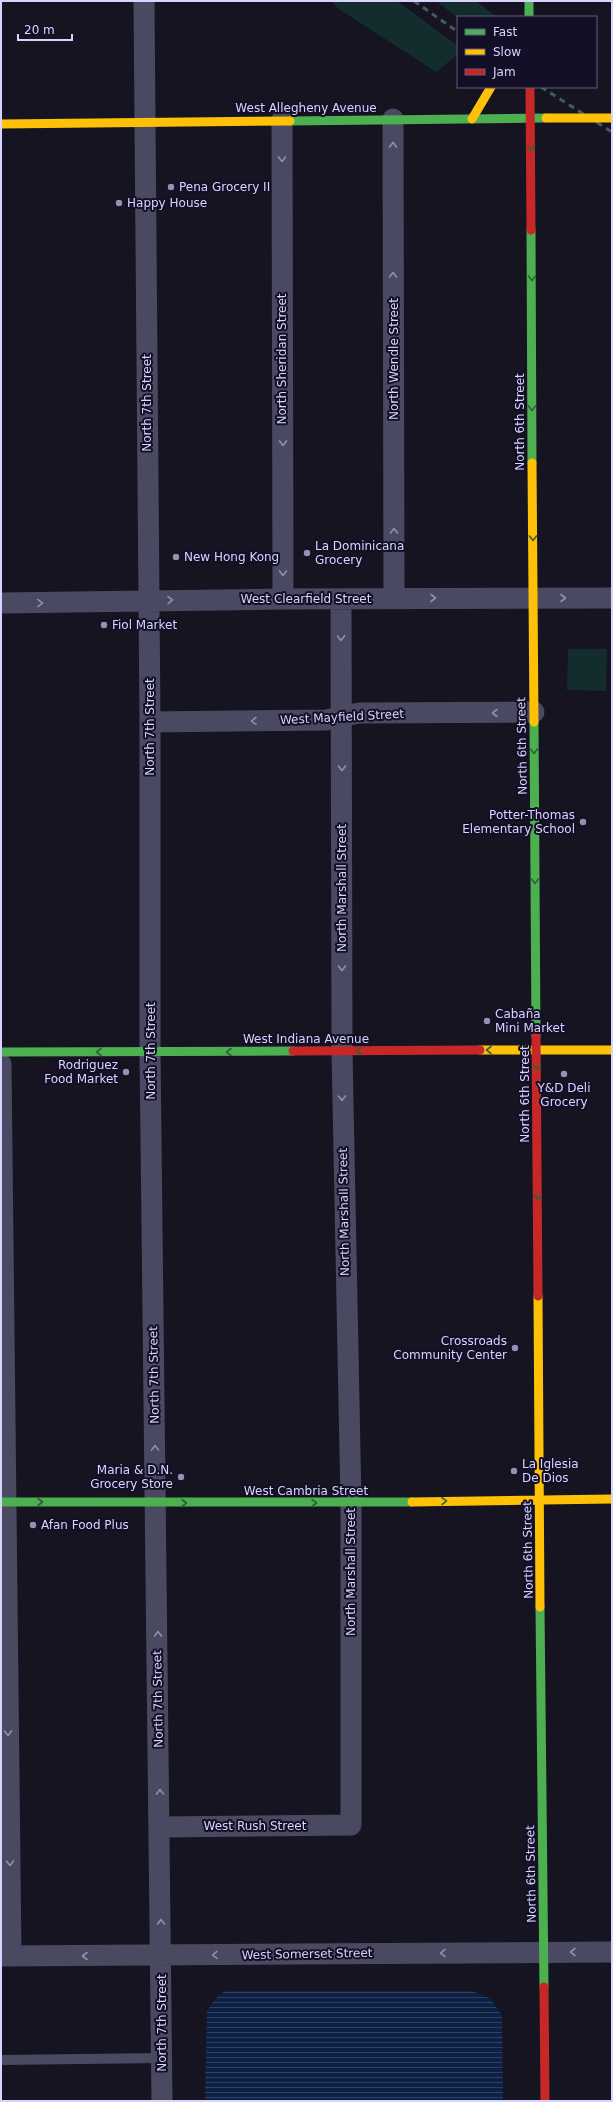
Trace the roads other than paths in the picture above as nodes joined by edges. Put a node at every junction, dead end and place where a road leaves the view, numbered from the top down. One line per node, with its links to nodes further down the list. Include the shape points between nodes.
1 (144, 1): 11 (street, North 7th Street)
2 (529, 1): 3 (street)
3 (529, 16)
4 (530, 88): 6 (street, North 6th Street)
5 (489, 91): 9 (street)
6 (531, 113): 7 (street, West Allegheny Avenue, bridge, via 546,118); 9 (street, West Allegheny Avenue); 14 (street, North 6th Street, one-way to 14)
7 (612, 118)
8 (393, 119): 9 (street, West Allegheny Avenue); 10 (street, West Allegheny Avenue); 13 (street, North Wendle Street, one-way to 8)
9 (472, 119)
10 (282, 120): 11 (street, West Allegheny Avenue); 16 (street, North Sheridan Street, one-way to 16)
11 (146, 121): 12 (street, West Allegheny Avenue); 18 (street, North 7th Street)
12 (1, 124)
13 (394, 598): 14 (street, West Clearfield Street, one-way to 14); 17 (street, West Clearfield Street)
14 (533, 598): 15 (street, West Clearfield Street, one-way to 15); 20 (street, North 6th Street)
15 (612, 598)
16 (283, 599): 17 (street, West Clearfield Street); 18 (street, West Clearfield Street, one-way to 16)
17 (341, 599): 21 (street, North Marshall Street, one-way to 21)
18 (148, 601): 19 (street, West Clearfield Street, one-way to 18); 22 (street, North 7th Street)
19 (1, 603)
20 (534, 712): 21 (street, West Mayfield Street, one-way to 21, via 359,713); 23 (street, North 6th Street, one-way to 23)
21 (342, 718): 22 (street, West Mayfield Street, one-way to 22); 25 (street, North Marshall Street, one-way to 25)
22 (150, 722): 27 (street, North 7th Street)
23 (537, 1050): 24 (street, West Indiana Avenue); 25 (street, West Indiana Avenue, one-way to 25); 29 (street, North 6th Street, one-way to 29)
24 (612, 1050)
25 (342, 1051): 27 (street, West Indiana Avenue, one-way to 27); 33 (street, North Marshall Street, one-way to 33)
26 (1, 1052): 27 (street, West Indiana Avenue, one-way to 26)
27 (150, 1052): 32 (street, North 7th Street, one-way to 27)
28 (1, 1064): 31 (street)
29 (539, 1499): 30 (street, West Cambria Street); 33 (street, West Cambria Street, one-way to 29); 36 (street, North 6th Street)
30 (612, 1499)
31 (3, 1502): 32 (street, West Cambria Street, one-way to 32); 38 (street, one-way to 38)
32 (156, 1503): 33 (street, West Cambria Street, one-way to 33); 35 (street, North 7th Street, one-way to 32)
33 (351, 1503): 34 (street, North Marshall Street)
34 (351, 1825): 35 (street, West Rush Street)
35 (160, 1827): 39 (street, North 7th Street, one-way to 35)
36 (544, 1952): 37 (street, West Somerset Street, one-way to 36); 39 (street, West Somerset Street, one-way to 39); 43 (street, North 6th Street)
37 (612, 1952)
38 (6, 1956): 39 (street, West Somerset Street, one-way to 38)
39 (162, 1956): 40 (street, North 7th Street)
40 (162, 2058): 41 (lane); 42 (street, North 7th Street)
41 (1, 2060)
42 (162, 2101)
43 (545, 2101)

